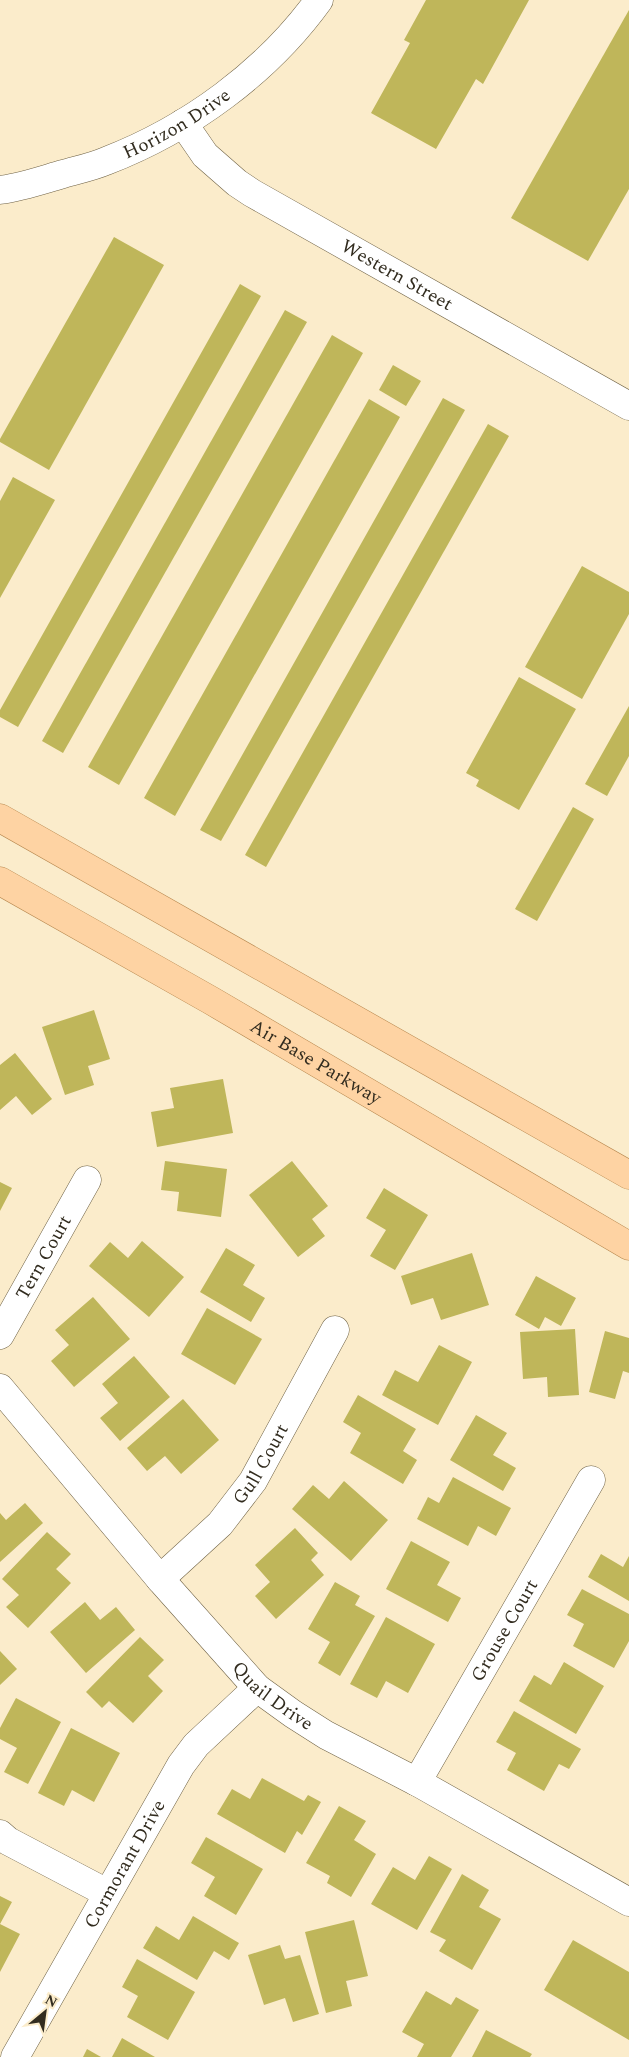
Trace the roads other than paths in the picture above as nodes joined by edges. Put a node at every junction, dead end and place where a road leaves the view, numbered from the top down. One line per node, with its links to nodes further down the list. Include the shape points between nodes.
1 (319, 0): 2 (street, Horizon Drive, via 270,56 226,94)
2 (183, 123): 3 (street, Horizon Drive, via 105,162); 4 (street, Western Street, via 205,154 252,193)
3 (0, 190)
4 (629, 406)
5 (0, 818): 7 (main road)
6 (0, 881): 9 (main road, Air Base Parkway)
7 (629, 1175)
8 (87, 1180): 11 (street, Tern Court)
9 (629, 1246)
10 (335, 1330): 14 (street, Gull Court, via 253,1481 220,1524)
11 (0, 1335)
12 (0, 1388): 14 (street, Quail Drive)
13 (591, 1480): 16 (street, Grouse Court)
14 (160, 1579): 15 (street, Quail Drive)
15 (257, 1688): 16 (street, Quail Drive, via 326,1735); 18 (street, Cormorant Drive, via 186,1758)
16 (417, 1782): 19 (street, Quail Drive)
17 (0, 1834): 18 (street)
18 (107, 1893): 20 (street, Cormorant Drive)
19 (629, 1902)
20 (15, 2057)

